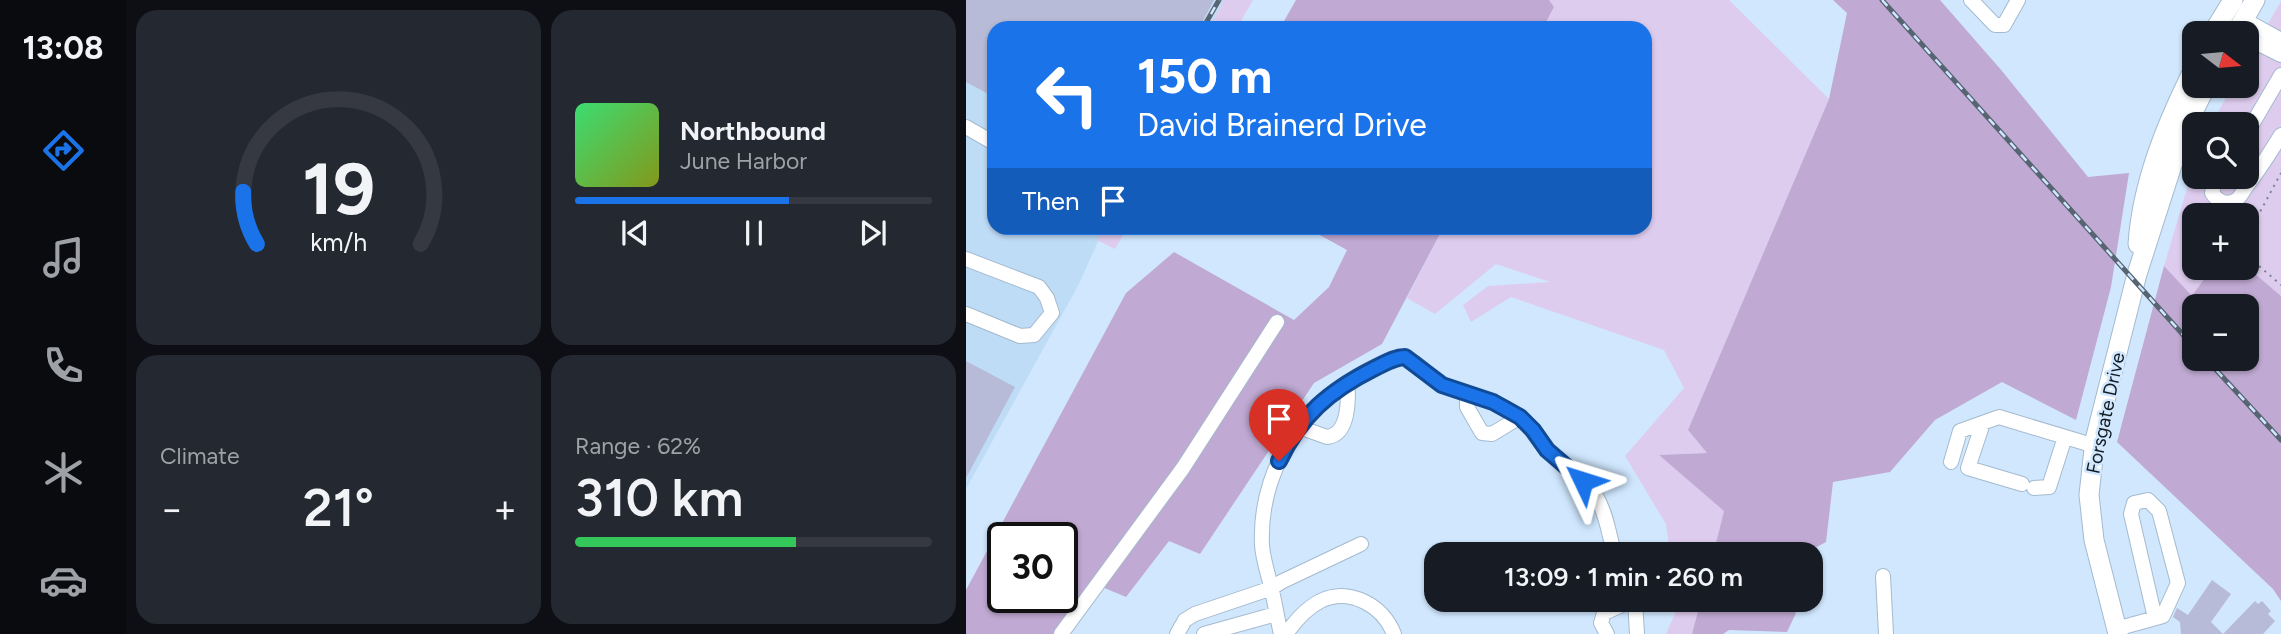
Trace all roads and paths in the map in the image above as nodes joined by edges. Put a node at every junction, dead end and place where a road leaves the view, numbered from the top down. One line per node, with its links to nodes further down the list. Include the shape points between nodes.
1 (1971, 0): 2 (street, via 1995,25 2004,25)
2 (2018, 0)
3 (2255, 0): 4 (main road)
4 (2239, 21)
5 (2259, 28): 6 (street)
6 (2281, 40)
7 (2259, 41): 8 (street)
8 (2281, 55)
9 (2281, 75): 12 (street)
10 (2182, 96): 23 (main road, Forsgate Drive, via 2152,175 2139,230)
11 (2200, 98): 23 (main road, Forsgate Drive, via 2182,134)
12 (2259, 113)
13 (966, 127): 15 (street)
14 (2281, 135): 16 (street)
15 (987, 139)
16 (2259, 170)
17 (2281, 173): 20 (path)
18 (2213, 189): 19 (street, via 2215,199 2229,203)
19 (2245, 189)
20 (2259, 214)
21 (966, 259): 25 (street, via 1039,287 1052,313 1034,335 1020,336)
22 (2259, 266): 24 (path)
23 (2137, 274): 33 (main road, Forsgate Drive)
24 (2281, 285)
25 (966, 314)
26 (1277, 323): 44 (street, via 1183,468)
27 (1347, 382): 28 (street, via 1405,357 1442,385); 31 (street); 31 (street, via 1348,401 1335,435 1327,437)
28 (1467, 394): 29 (street); 29 (street, via 1466,407 1482,433 1495,433)
29 (1520, 417): 35 (street, via 1596,496)
30 (1983, 423): 32 (street, via 1999,417); 32 (street, via 1968,468 2028,486 2049,487); 34 (street, via 1960,431)
31 (1299, 427): 38 (street, via 1279,461 1266,503 1262,544)
32 (2065, 437): 33 (street)
33 (2095, 446): 43 (main road, Forsgate Drive, via 2089,495 2094,540)
34 (1951, 462)
35 (1611, 542)
36 (1361, 544): 38 (street)
37 (1883, 576): 51 (street)
38 (1272, 588): 41 (street); 45 (street, via 1195,614)
39 (1604, 612): 49 (street, via 1601,623)
40 (1635, 612): 50 (street)
41 (1276, 614): 46 (street); 47 (street)
42 (2155, 618): 42 (street, via 2163,616 2178,583 2159,511 2148,500 2134,503 2131,514); 43 (street)
43 (2117, 631)
44 (1061, 634)
45 (1177, 634)
46 (1204, 634)
47 (1283, 634): 48 (street, via 1311,605 1337,595 1372,606 1386,618)
48 (1394, 634)
49 (1607, 634)
50 (1637, 634)
51 (1886, 634)

